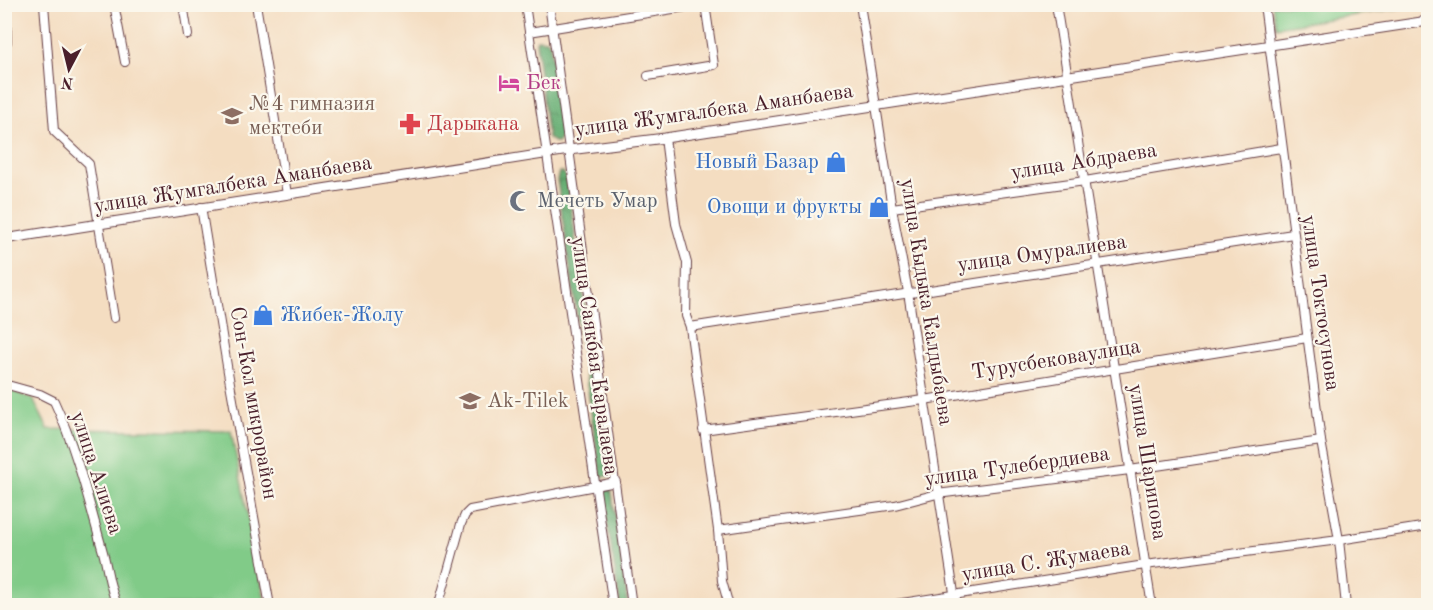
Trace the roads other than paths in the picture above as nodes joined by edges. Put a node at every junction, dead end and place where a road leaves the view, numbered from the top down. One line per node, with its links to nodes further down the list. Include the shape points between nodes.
1 (6, 4): 16 (street)
2 (44, 4): 30 (street, via 54,131 89,164)
3 (114, 4): 18 (street)
4 (183, 4): 15 (street)
5 (256, 4): 27 (street)
6 (525, 4): 14 (street, улица Саякбая Каралаева)
7 (549, 4): 13 (street, улица Саякбая Каралаева)
8 (705, 4): 13 (street); 19 (street, via 714,65)
9 (860, 4): 21 (street, улица Кыдыка Калдыбаева)
10 (1056, 4): 20 (street, улица Шарипова)
11 (1264, 4): 17 (street, улица Токтосунова)
12 (1428, 21): 17 (main road, улица Жумгалбека Аманбаева)
13 (553, 30): 14 (street); 24 (street, улица Саякбая Каралаева)
14 (529, 32): 25 (street, улица Саякбая Каралаева)
15 (188, 35)
16 (7, 42)
17 (1269, 45): 20 (main road, улица Жумгалбека Аманбаева); 23 (street, улица Токтосунова)
18 (125, 62)
19 (648, 76)
20 (1068, 76): 21 (main road, улица Жумгалбека Аманбаева); 26 (street, улица Шарипова)
21 (877, 106): 22 (main road, улица Жумгалбека Аманбаева); 29 (street, улица Кыдыка Калдыбаева)
22 (664, 138): 24 (main road, улица Жумгалбека Аманбаева); 36 (street, via 676,224 687,263)
23 (1281, 148): 26 (street, улица Абдраева); 31 (street, улица Токтосунова)
24 (569, 150): 25 (main road, улица Жумгалбека Аманбаева); 44 (street, улица Саякбая Каралаева)
25 (546, 154): 27 (main road, улица Жумгалбека Аманбаева); 45 (street, улица Саякбая Каралаева)
26 (1085, 181): 29 (street, улица Абдраева); 33 (street, улица Шарипова)
27 (287, 194): 28 (main road, улица Жумгалбека Аманбаева)
28 (201, 207): 30 (main road, улица Жумгалбека Аманбаева); 53 (street, Сон-Кол микрорайон)
29 (892, 208): 34 (street, улица Кыдыка Калдыбаева)
30 (98, 224): 32 (main road, улица Жумгалбека Аманбаева); 35 (street)
31 (1293, 234): 33 (street, улица Омуралиева); 37 (street, улица Токтосунова)
32 (4, 239)
33 (1097, 264): 34 (street, улица Омуралиева); 38 (street, улица Шарипова)
34 (908, 292): 36 (street, улица Омуралиева); 40 (street, улица Кыдыка Калдыбаева)
35 (114, 318)
36 (690, 327): 41 (street)
37 (1307, 338): 38 (street, Турусбековаулица); 42 (street, улица Токтосунова)
38 (1114, 368): 40 (street, Турусбековаулица); 43 (street, улица Шарипова)
39 (4, 384): 52 (street, улица Алиева, via 54,401 76,462)
40 (924, 400): 41 (street, Турусбековаулица); 46 (street, улица Кыдыка Калдыбаева)
41 (703, 430): 48 (street)
42 (1321, 441): 43 (street, улица Тулебердиева); 49 (street, улица Токтосунова)
43 (1130, 470): 46 (street, улица Тулебердиева); 50 (street, улица Шарипова)
44 (616, 482): 45 (street); 56 (street, улица Саякбая Каралаева)
45 (595, 487): 54 (street, via 470,510 461,524); 55 (street, улица Саякбая Каралаева)
46 (938, 494): 48 (street, улица Тулебердиева, via 895,505); 51 (street, улица Кыдыка Калдыбаева)
47 (1428, 526): 49 (street, улица С. Жумаева)
48 (718, 531): 57 (street, via 722,581)
49 (1339, 540): 50 (street, улица С. Жумаева); 61 (street, улица Токтосунова)
50 (1145, 565): 51 (street, улица С. Жумаева); 60 (street, улица Шарипова)
51 (954, 594): 58 (street, улица С. Жумаева); 59 (street, улица Кыдыка Калдыбаева)
52 (117, 606)
53 (270, 606)
54 (440, 606)
55 (613, 606)
56 (632, 606)
57 (729, 606)
58 (883, 606)
59 (956, 606)
60 (1152, 606)
61 (1346, 606)

